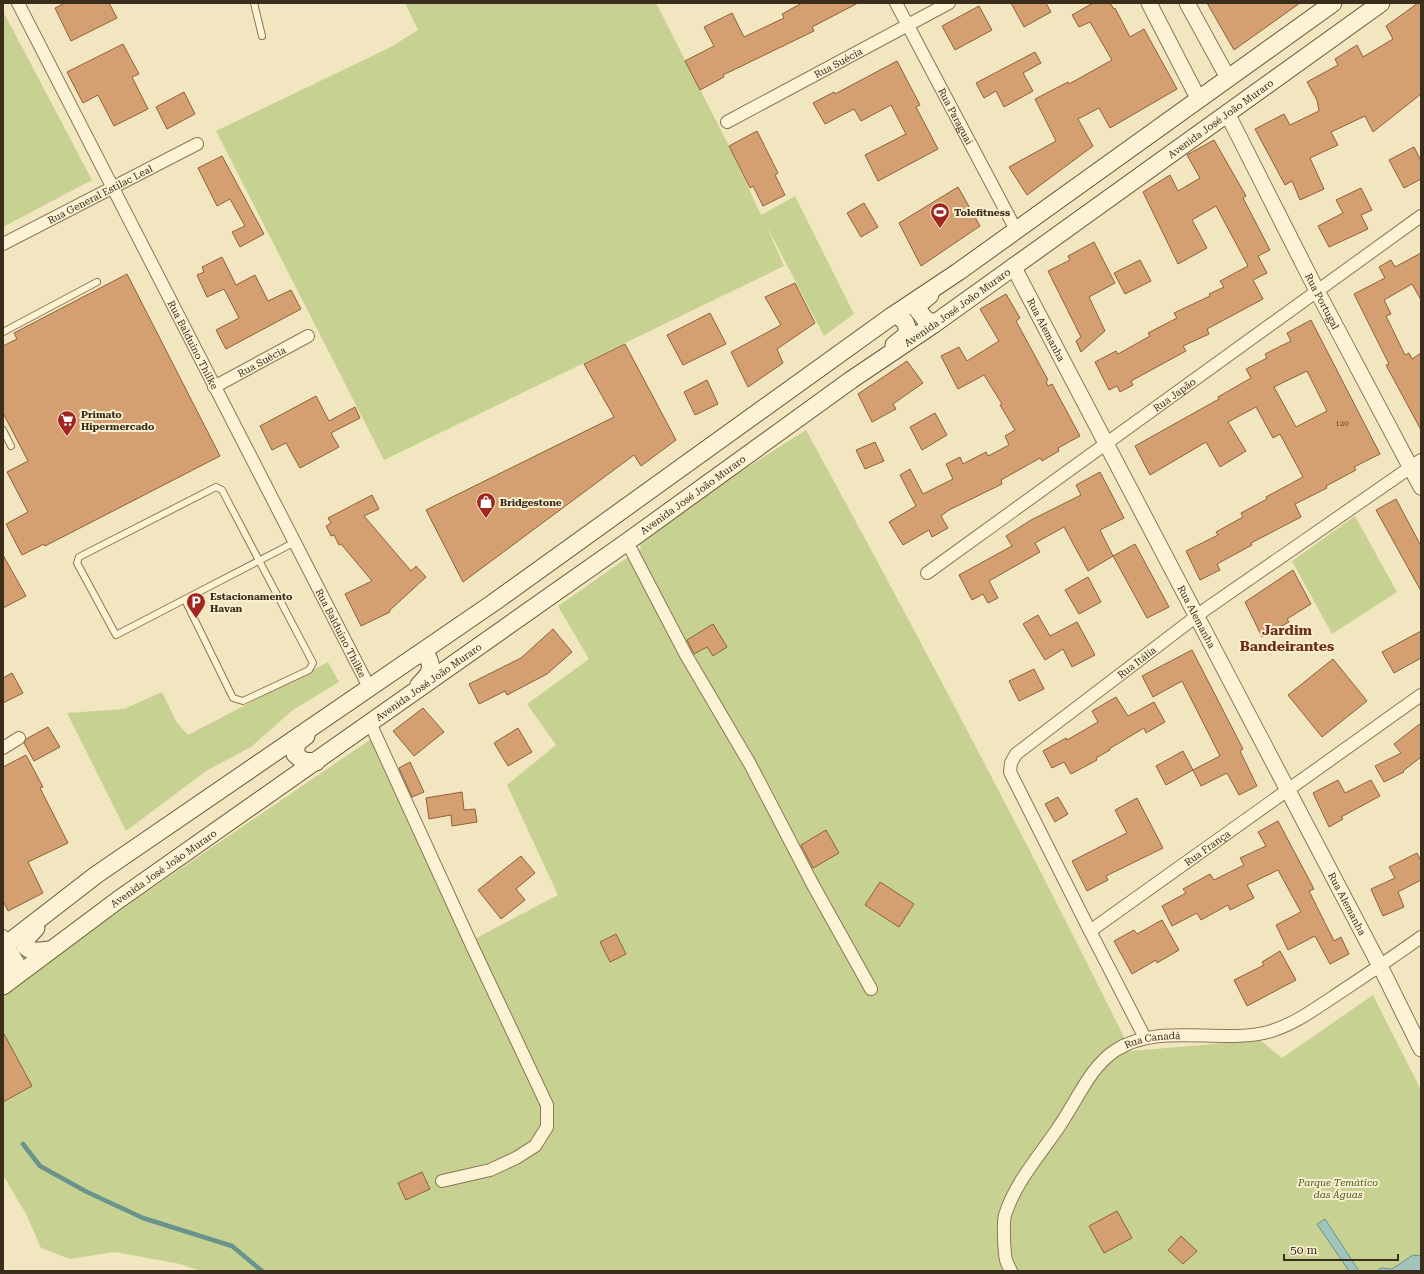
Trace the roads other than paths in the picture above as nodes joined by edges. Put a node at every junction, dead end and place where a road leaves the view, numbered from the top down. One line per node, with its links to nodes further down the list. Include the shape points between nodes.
1 (18, 3): 17 (street, Rua Balduino Thilke)
2 (254, 3): 10 (lane)
3 (896, 3): 9 (street, Rua Paraguai)
4 (949, 3): 9 (street, Rua Suécia)
5 (1149, 3): 13 (street)
6 (1188, 3): 11 (street)
7 (1381, 3): 12 (main road, Avenida José João Muraro)
8 (1327, 7): 11 (main road); 12 (main road, via 1332,27)
9 (908, 25): 15 (street, Rua Suécia); 19 (street, Rua Paraguai)
10 (262, 36)
11 (1228, 78): 13 (main road)
12 (1250, 97): 14 (main road, Avenida José João Muraro)
13 (1198, 98): 19 (main road)
14 (1227, 113): 21 (main road, Avenida José João Muraro); 24 (street, Rua Portugal)
15 (726, 122)
16 (197, 144): 17 (street, Rua General Estilac Leal)
17 (112, 186): 20 (street, Rua General Estilac Leal); 30 (street, Rua Balduino Thilke)
18 (1421, 216): 24 (street, Rua Japão)
19 (1016, 230): 22 (main road)
20 (3, 244)
21 (1013, 266): 26 (main road, Avenida José João Muraro); 32 (street, Rua Alemanha)
22 (958, 272): 25 (main road); 26 (main road, via 918,305 920,314)
23 (97, 282): 27 (lane)
24 (1317, 291): 32 (street, Rua Japão); 34 (street, Rua Portugal)
25 (892, 316): 29 (main road, via 899,316 905,322 908,330 905,336); 42 (main road, via 493,604)
26 (934, 324): 29 (main road, Avenida José João Muraro)
27 (3, 332)
28 (308, 336): 30 (street, Rua Suécia)
29 (851, 380): 37 (main road, Avenida José João Muraro)
30 (214, 387): 36 (street, Rua Balduino Thilke)
31 (3, 430): 33 (lane)
32 (1106, 442): 39 (street, Rua Japão); 41 (street, Rua Alemanha)
33 (11, 446)
34 (1416, 464): 35 (street, Rua Portugal); 41 (street, Rua Itália)
35 (1421, 488)
36 (295, 542): 38 (lane); 43 (street, Rua Balduino Thilke)
37 (628, 542): 46 (main road, Avenida José João Muraro); 61 (street, via 686,655 750,764)
38 (258, 561): 40 (lane); 40 (lane, via 313,662 309,670 243,701 236,700); 40 (lane, via 222,490 216,487 77,559 116,635)
39 (927, 573)
40 (185, 600)
41 (1196, 617): 51 (street, Rua Alemanha); 53 (street, Rua Itália, via 1016,754 1011,763 1010,772)
42 (416, 656): 43 (main road); 46 (main road, via 427,656 430,674)
43 (370, 687): 45 (main road)
44 (1421, 695): 51 (street, Rua França)
45 (337, 711): 50 (main road, via 297,743 295,754 303,761); 52 (main road)
46 (386, 712): 47 (main road, Avenida José João Muraro)
47 (370, 723): 50 (main road, Avenida José João Muraro); 64 (street, via 547,1105 547,1127 535,1146 490,1170)
48 (19, 738): 49 (street)
49 (3, 748)
50 (316, 762): 56 (main road, Avenida José João Muraro)
51 (1287, 791): 53 (street, Rua França); 57 (street, Rua Alemanha)
52 (96, 875): 55 (main road); 56 (main road, via 68,905 30,933 25,940 25,946 29,950)
53 (1090, 931): 62 (street)
54 (1421, 937): 57 (street, Rua Canadá)
55 (4, 946): 58 (street); 59 (main road, via 8,970)
56 (49, 950): 58 (main road, Avenida José João Muraro)
57 (1380, 966): 62 (street, Rua Canadá, via 1296,1020 1265,1032 1240,1036); 63 (street, Rua Alemanha)
58 (23, 971): 60 (main road, Avenida José João Muraro)
59 (3, 978)
60 (3, 986)
61 (871, 989)
62 (1145, 1038): 65 (street, Rua Canadá, via 1134,1040 1115,1050 1102,1061 1019,1184 1004,1216 1006,1260)
63 (1421, 1049)
64 (442, 1181)
65 (1010, 1271)

